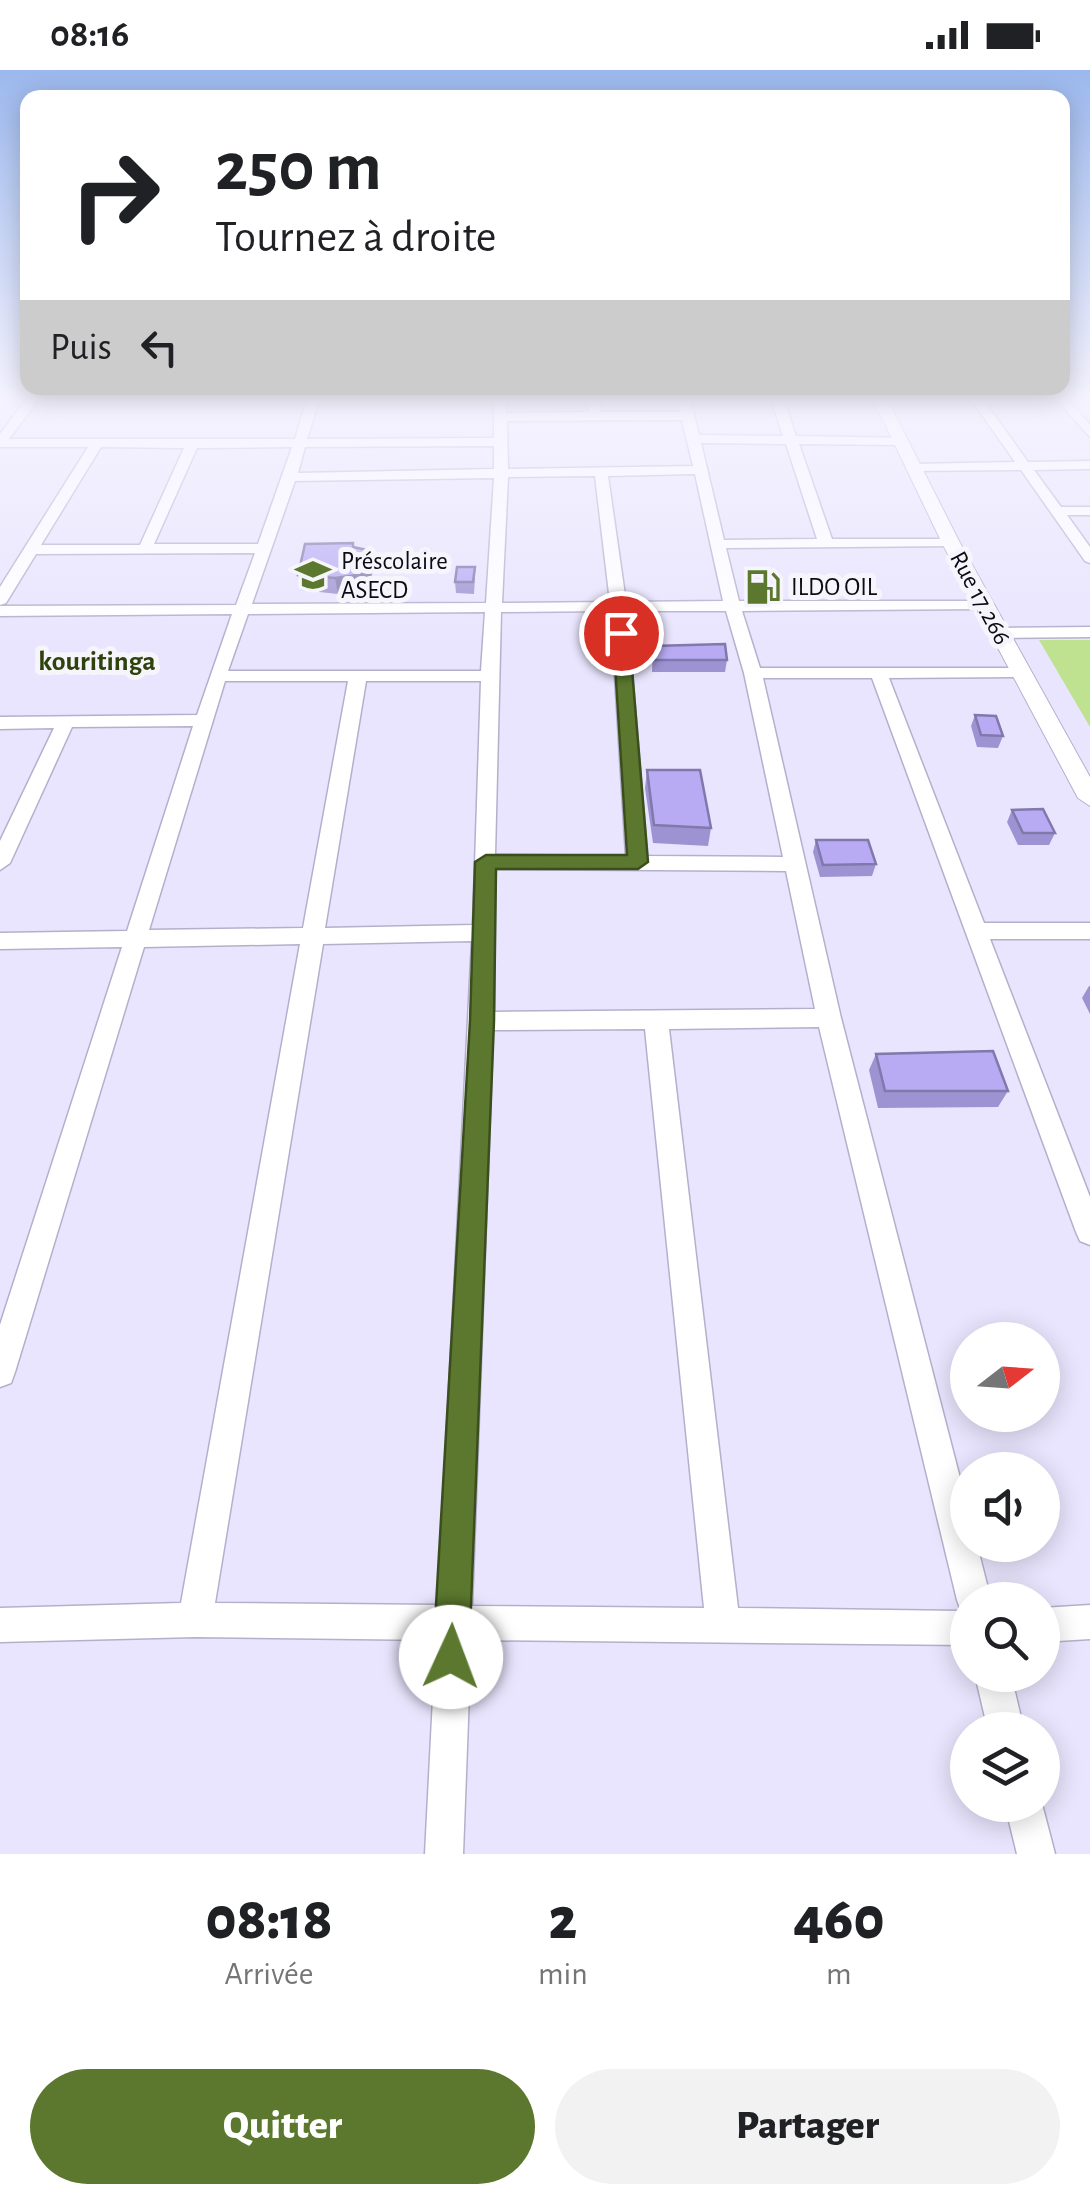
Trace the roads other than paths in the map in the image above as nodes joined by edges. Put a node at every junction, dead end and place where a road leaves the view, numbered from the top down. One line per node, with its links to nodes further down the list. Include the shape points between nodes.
1 (75, 478): 17 (street)
2 (177, 478): 16 (street)
3 (290, 478): 15 (street)
4 (501, 478): 22 (street)
5 (602, 478): 23 (street)
6 (702, 478): 13 (street)
7 (803, 478): 14 (street)
8 (919, 478): 12 (main road, Rue 17.266)
9 (1031, 478): 11 (street)
10 (1090, 510): 11 (street)
11 (1056, 511): 18 (street)
12 (951, 543): 14 (street); 20 (main road, Rue 17.266)
13 (718, 544): 14 (street); 21 (street)
14 (826, 544)
15 (264, 548): 16 (street); 24 (street)
16 (145, 549): 17 (street)
17 (32, 550): 19 (street)
18 (1090, 558)
19 (0, 600)
20 (983, 604): 21 (street); 27 (main road, Rue 17.266)
21 (732, 605): 23 (street); 30 (street)
22 (491, 606): 23 (street); 24 (street); 33 (street)
23 (619, 606): 39 (street)
24 (241, 608): 25 (street); 31 (street)
25 (0, 611)
26 (1090, 632): 27 (street)
27 (998, 633): 29 (main road, Rue 17.266)
28 (878, 671): 29 (street); 30 (street); 43 (street)
29 (1020, 672): 37 (main road, Rue 17.266)
30 (753, 673): 41 (street)
31 (218, 676): 32 (street); 34 (street)
32 (358, 676): 33 (street); 45 (street)
33 (489, 676): 38 (street)
34 (204, 720): 36 (street); 46 (street)
35 (0, 723): 36 (street)
36 (65, 723): 40 (street)
37 (1090, 798)
38 (486, 862): 39 (street); 44 (street)
39 (638, 862): 41 (street)
40 (0, 863)
41 (795, 864): 48 (street)
42 (1090, 930): 43 (street)
43 (976, 931): 51 (street)
44 (485, 933): 45 (street); 49 (street)
45 (314, 937): 46 (street); 55 (street)
46 (138, 939): 47 (street); 52 (street)
47 (0, 940)
48 (829, 1018): 50 (street); 54 (street)
49 (482, 1021): 50 (street); 60 (street)
50 (656, 1021): 58 (street)
51 (1090, 1232)
52 (13, 1288): 53 (street)
53 (0, 1372)
54 (970, 1582)
55 (194, 1620): 59 (street); 60 (street)
56 (1090, 1622): 57 (street)
57 (1060, 1623)
58 (722, 1624): 60 (street); 61 (street)
59 (0, 1625)
60 (452, 1625): 63 (street)
61 (950, 1628)
62 (1028, 1822): 64 (street)
63 (444, 1854)
64 (1036, 1854)

